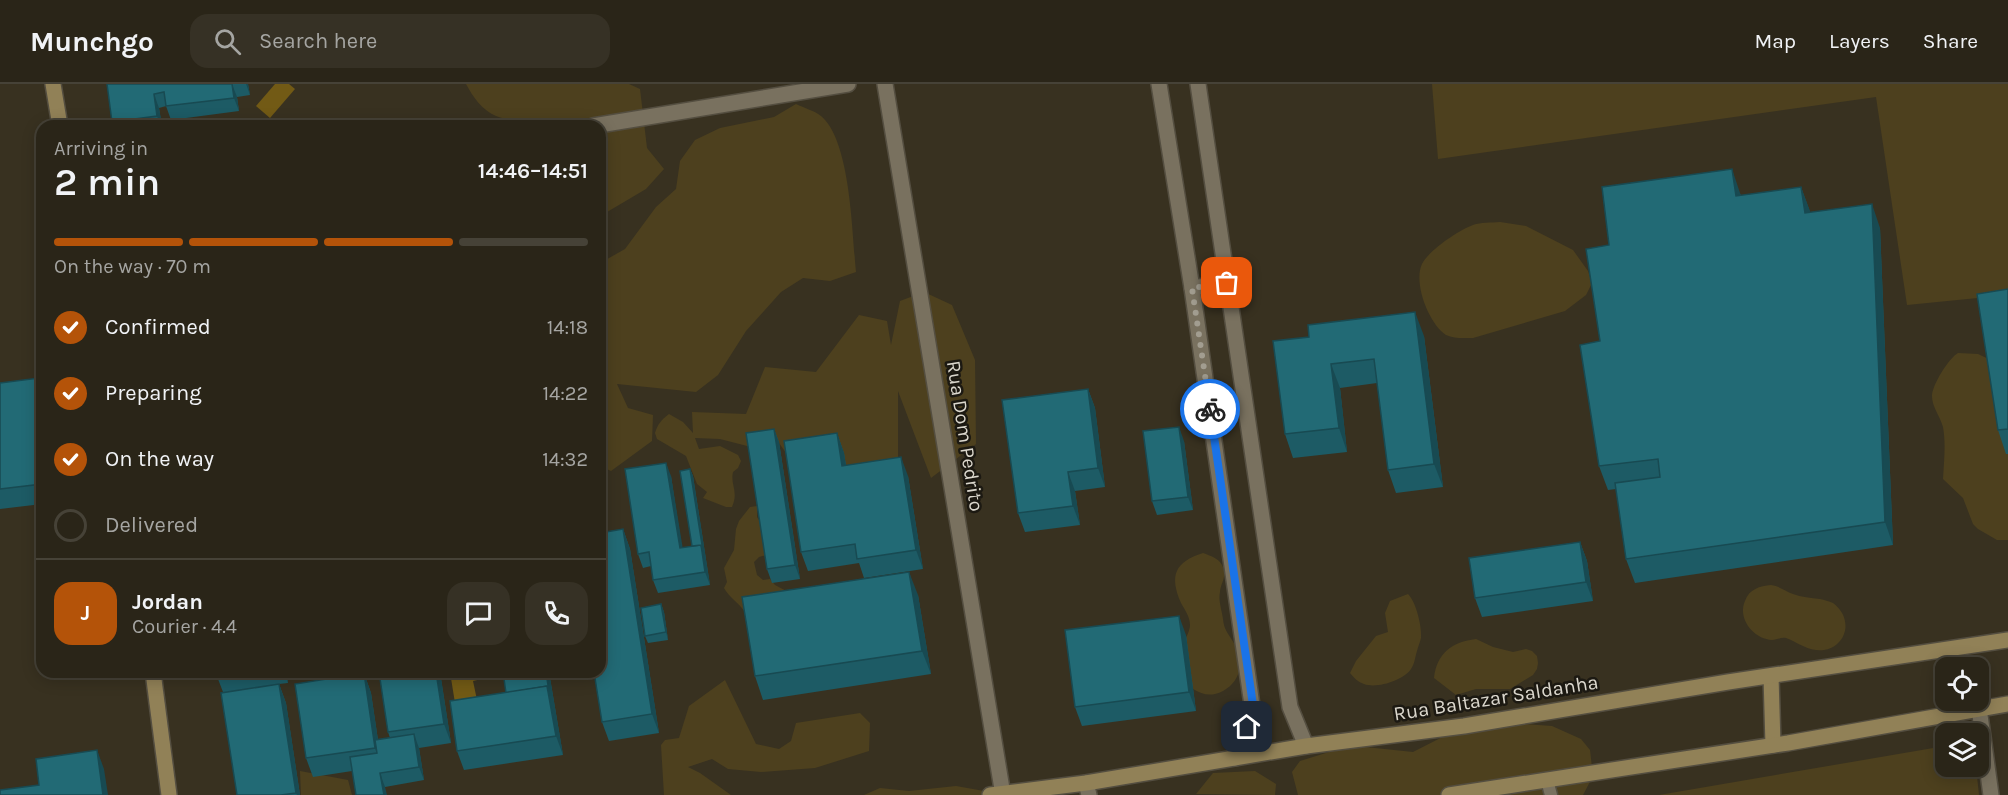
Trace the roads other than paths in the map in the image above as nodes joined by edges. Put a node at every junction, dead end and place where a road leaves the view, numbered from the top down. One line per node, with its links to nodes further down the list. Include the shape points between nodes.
1 (53, 84): 6 (main road)
2 (848, 84): 7 (street)
3 (885, 84): 22 (street, Rua Dom Pedrito)
4 (1159, 84): 9 (street)
5 (1198, 84): 8 (street)
6 (59, 120)
7 (606, 124)
8 (1227, 283): 9 (street); 17 (street, via 1290,707)
9 (1192, 288): 19 (street, via 1254,712)
10 (2008, 640): 11 (main road, Rua Baltazar Saldanha)
11 (1771, 676): 17 (main road, Rua Baltazar Saldanha, via 1464,726); 18 (main road)
12 (154, 678): 23 (main road)
13 (2008, 704): 14 (main road)
14 (1989, 707)
15 (1963, 711): 18 (main road)
16 (1979, 711): 25 (street)
17 (1306, 746): 19 (main road, Rua Baltazar Saldanha)
18 (1773, 746): 20 (main road)
19 (1235, 758): 21 (main road, Rua Baltazar Saldanha)
20 (1549, 787): 24 (main road)
21 (1088, 789): 22 (main road, Rua Baltazar Saldanha)
22 (999, 794)
23 (169, 795)
24 (1449, 795)
25 (1991, 795)

